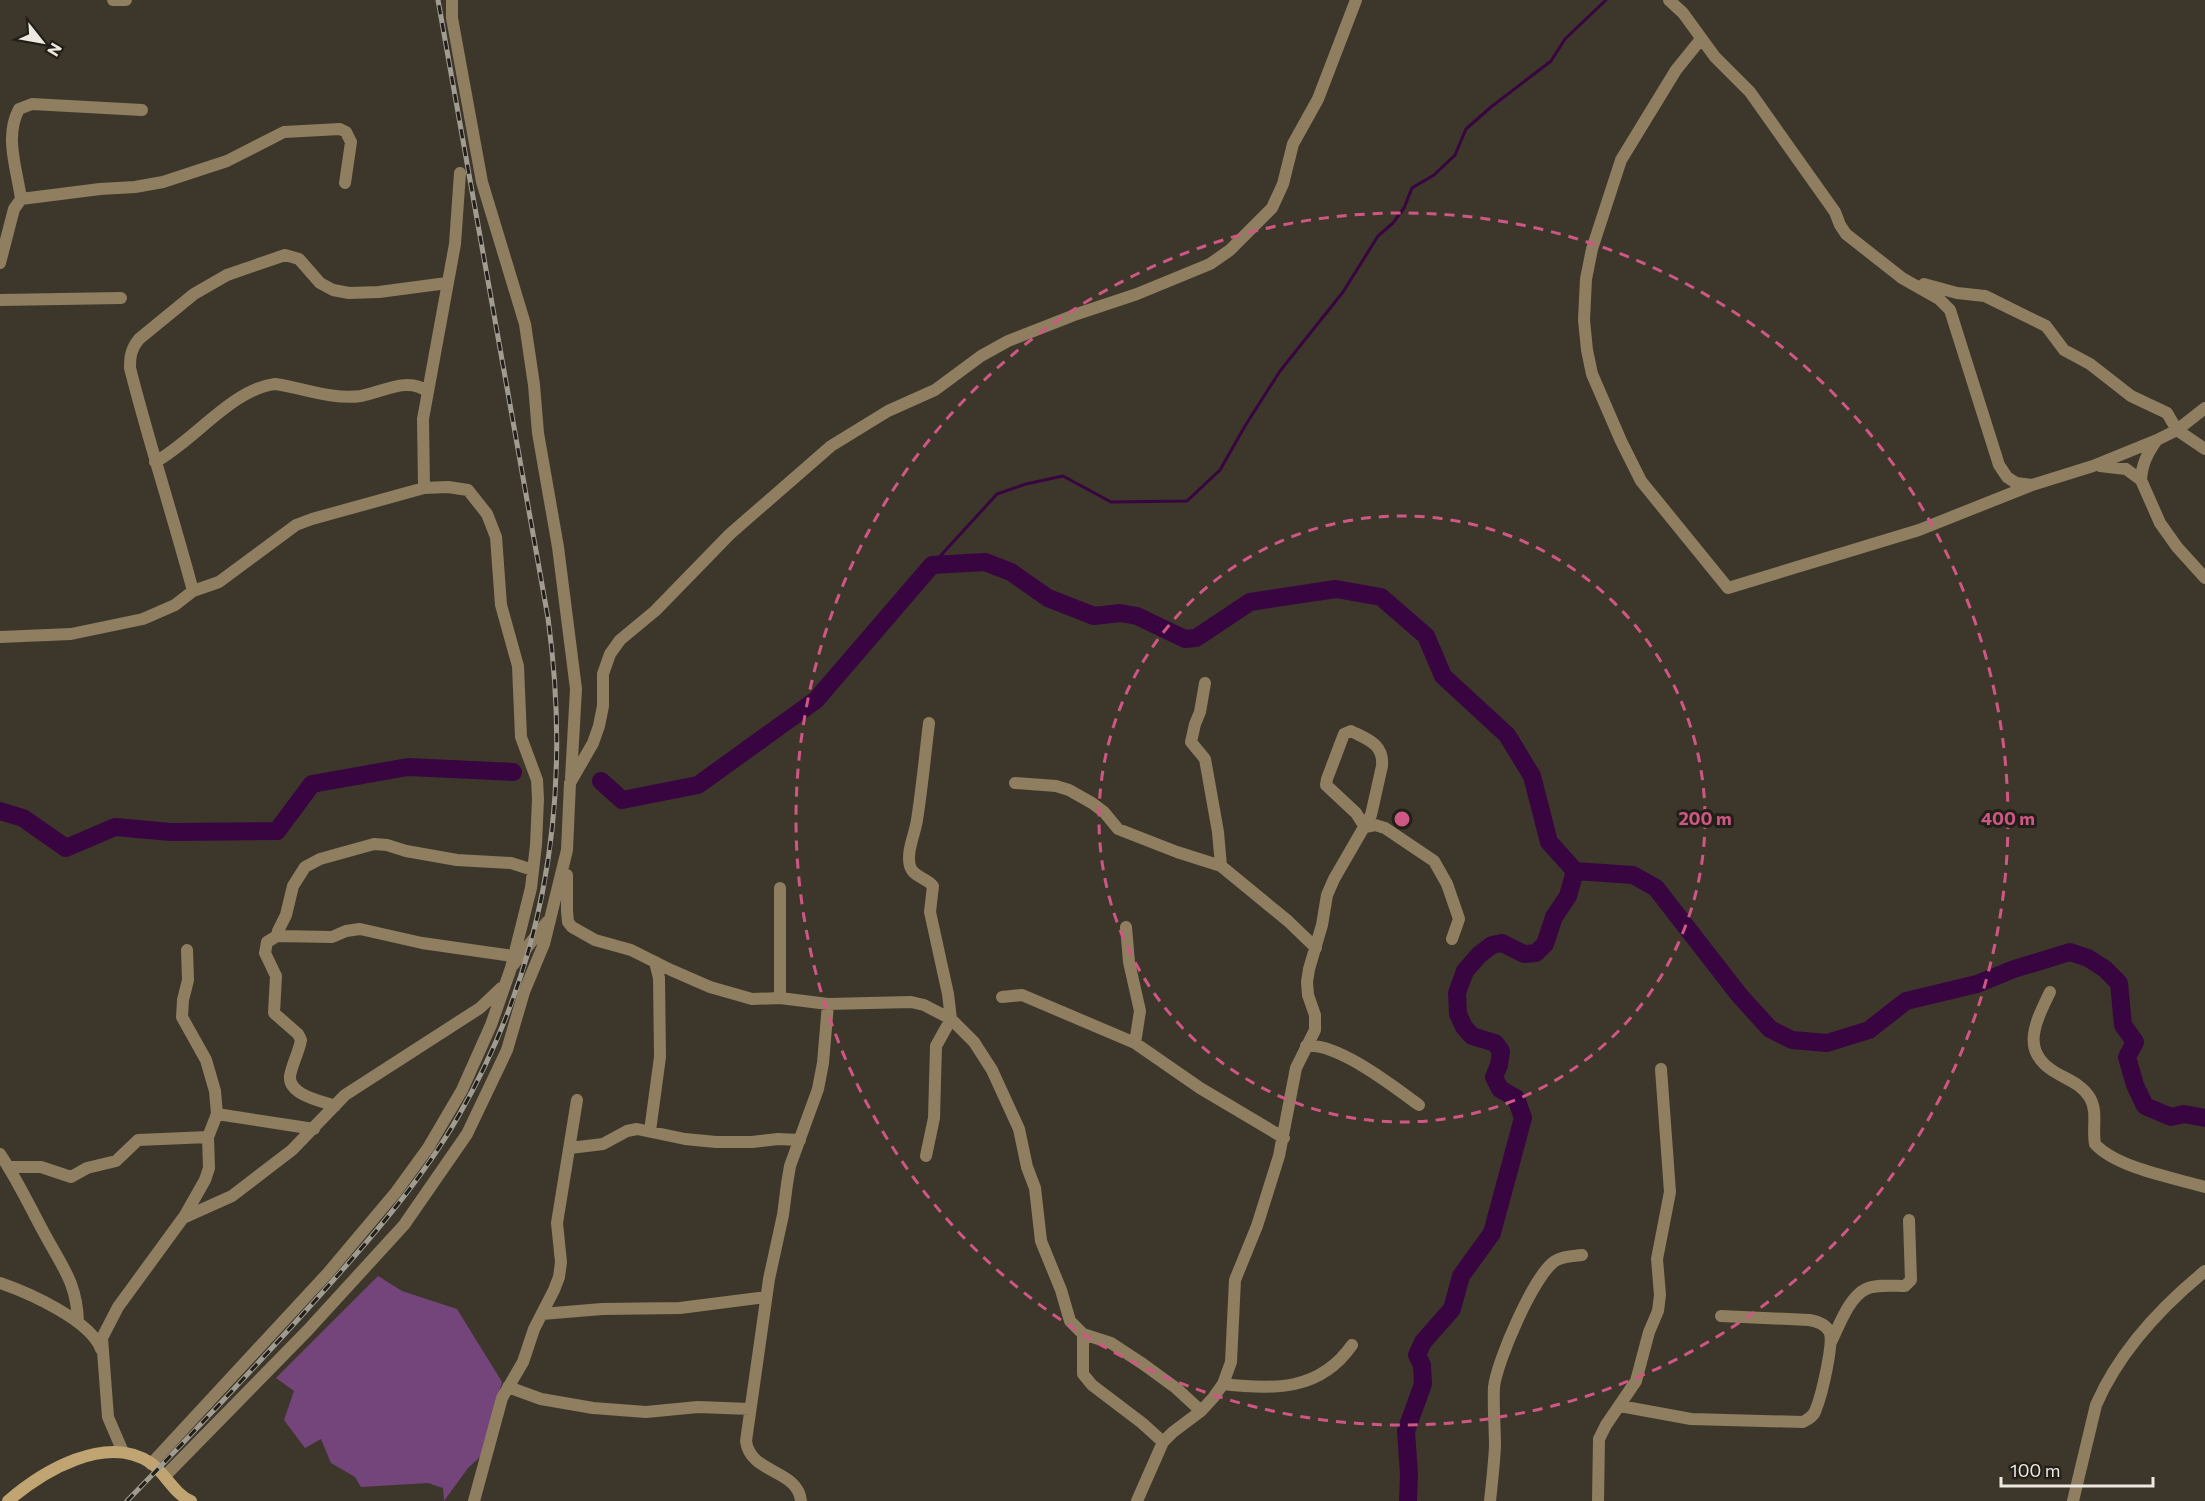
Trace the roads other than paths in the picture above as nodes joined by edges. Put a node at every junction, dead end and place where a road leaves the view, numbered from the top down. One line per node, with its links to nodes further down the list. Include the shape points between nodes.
1 (113, 0): 2 (street)
2 (126, 0)
3 (452, 0): 32 (street, via 482,182 525,324 576,689)
4 (1356, 0): 32 (street, via 1318,99 1293,144 1281,190 1259,224 1210,264 1008,342 981,356 935,390 888,411 831,446 730,534 655,611 620,640 603,674 603,706 596,735)
5 (1669, 0): 6 (street)
6 (1701, 39): 13 (street, via 1750,93 1835,212 1846,234); 25 (street, via 1676,70 1621,160 1586,279 1584,320 1592,374 1641,481 1728,588 1919,530)
7 (142, 111): 8 (street, via 32,104 19,109)
8 (5, 135): 11 (street)
9 (460, 173): 14 (street, via 455,244)
10 (345, 183): 11 (street, via 351,142 346,132 299,130 284,132 227,160 163,182)
11 (21, 200): 12 (street, via 14,209)
12 (0, 263)
13 (1892, 270): 19 (street, via 1938,289 1995,300 2046,326 2064,350 2090,363 2131,396 2167,412); 25 (street, via 1946,303 2000,465 2016,483)
14 (447, 283): 17 (street); 22 (street, via 349,293 320,283 298,260 285,255 227,275 194,294 139,339 130,356)
15 (121, 298): 16 (street)
16 (0, 300)
17 (428, 392): 22 (street, via 403,385 348,397 263,385 223,409 173,453); 26 (street, via 423,419)
18 (2205, 408): 19 (street)
19 (2177, 430): 20 (street); 21 (street)
20 (2157, 440): 23 (street); 24 (street, via 2148,452)
21 (2205, 449)
22 (156, 462): 28 (street)
23 (2093, 466): 24 (street, via 2126,469); 25 (street)
24 (2141, 480): 27 (street, via 2160,523)
25 (2032, 485)
26 (424, 488): 28 (street, via 296,525 219,582); 37 (street, via 468,490 487,514 496,537 501,605 518,666 521,737 537,780 538,826)
27 (2205, 578)
28 (193, 591): 29 (street, via 175,605 143,619 71,634)
29 (0, 638)
30 (1205, 683): 36 (street, via 1191,742 1205,759)
31 (929, 723): 52 (street, via 909,855 910,867 933,886 930,912)
32 (570, 783): 35 (street)
33 (1016, 783): 36 (street, via 1069,790 1092,802 1118,829)
34 (1365, 828): 34 (street, via 1356,813 1326,785 1347,731 1375,743 1382,759); 42 (street, via 1385,828 1434,861 1458,913); 43 (street, via 1327,896)
35 (567, 850): 39 (street); 46 (street, via 568,922 595,940 631,950)
36 (1221, 866): 43 (street)
37 (533, 870): 41 (street, via 511,863 457,860 374,844 320,859 306,867 293,886); 45 (street)
38 (780, 888): 50 (street)
39 (551, 916): 45 (street); 90 (street, via 507,1050 457,1150 404,1225)
40 (1126, 927): 53 (street, via 1128,962 1140,1011)
41 (278, 936): 45 (street, via 332,937 360,929); 58 (street, via 267,942 265,953 276,976 274,1012 301,1040 290,1081 300,1093)
42 (1452, 939)
43 (1316, 948): 54 (street, via 1307,982 1316,1022)
44 (187, 950): 59 (street, via 188,980 182,1017 206,1060)
45 (512, 962): 47 (street)
46 (655, 962): 50 (street, via 735,996); 61 (street, via 659,978 660,1057)
47 (506, 983): 58 (street, via 480,1008 345,1095); 89 (street, via 462,1090 396,1192 327,1274)
48 (2050, 992): 68 (street, via 2039,1014 2032,1044 2045,1066 2089,1096 2094,1106 2095,1144 2112,1156 2160,1176)
49 (1002, 996): 53 (street, via 1022,995)
50 (780, 998): 51 (street)
51 (828, 1004): 52 (street, via 911,1002); 64 (street, via 818,1089)
52 (951, 1019): 66 (street, via 936,1046 934,1119); 78 (street, via 980,1048 1015,1119 1035,1188 1041,1241 1070,1321)
53 (1135, 1043): 63 (street)
54 (1306, 1046): 57 (street, via 1321,1046 1357,1063); 63 (street, via 1296,1068)
55 (1661, 1069): 84 (street, via 1670,1192 1657,1259 1660,1295 1636,1381)
56 (577, 1100): 65 (street)
57 (1419, 1105)
58 (335, 1106): 60 (street)
59 (217, 1114): 60 (street); 62 (street)
60 (314, 1129): 69 (street, via 232,1196)
61 (650, 1131): 64 (street, via 716,1142); 65 (street, via 627,1131 603,1144)
62 (208, 1137): 67 (street, via 138,1140 116,1161 87,1168 70,1178); 69 (street, via 209,1168 199,1194)
63 (1284, 1138): 82 (street, via 1268,1194 1235,1280 1231,1362)
64 (800, 1140): 74 (street, via 787,1184)
65 (570, 1148): 75 (street, via 557,1223 559,1277)
66 (926, 1156)
67 (3, 1158): 77 (street, via 71,1281)
68 (2205, 1187)
69 (183, 1218): 81 (street, via 111,1317)
70 (1909, 1220): 79 (street, via 1909,1284 1865,1289 1852,1303)
71 (1582, 1255): 96 (street, via 1557,1260 1541,1274 1501,1362 1494,1386 1495,1445)
72 (2205, 1271): 98 (street, via 2130,1346 2103,1390)
73 (0, 1283): 77 (street)
74 (766, 1297): 75 (street, via 680,1308); 85 (street)
75 (542, 1314): 83 (street, via 523,1362)
76 (1721, 1316): 79 (street, via 1816,1321 1828,1329)
77 (78, 1322): 81 (street, via 94,1335)
78 (1083, 1334): 86 (street, via 1111,1342 1176,1388); 87 (street, via 1083,1374)
79 (1831, 1342): 84 (street, via 1816,1409 1803,1422 1691,1419)
80 (1352, 1344): 82 (street, via 1338,1361 1308,1382 1248,1387)
81 (101, 1350): 88 (street, via 108,1417)
82 (1223, 1384): 86 (street)
83 (508, 1386): 85 (street, via 541,1399 593,1408 646,1412 698,1407); 93 (street)
84 (1620, 1406): 97 (street, via 1599,1439)
85 (750, 1409): 94 (street, via 746,1441 750,1454 795,1485)
86 (1201, 1411): 87 (street)
87 (1163, 1443): 95 (street)
88 (123, 1452): 89 (street); 91 (street, via 72,1461 27,1485)
89 (151, 1464): 90 (street)
90 (165, 1476): 92 (street)
91 (8, 1501)
92 (191, 1501)
93 (474, 1501)
94 (801, 1501)
95 (1137, 1501)
96 (1490, 1501)
97 (1598, 1501)
98 (2073, 1501)

